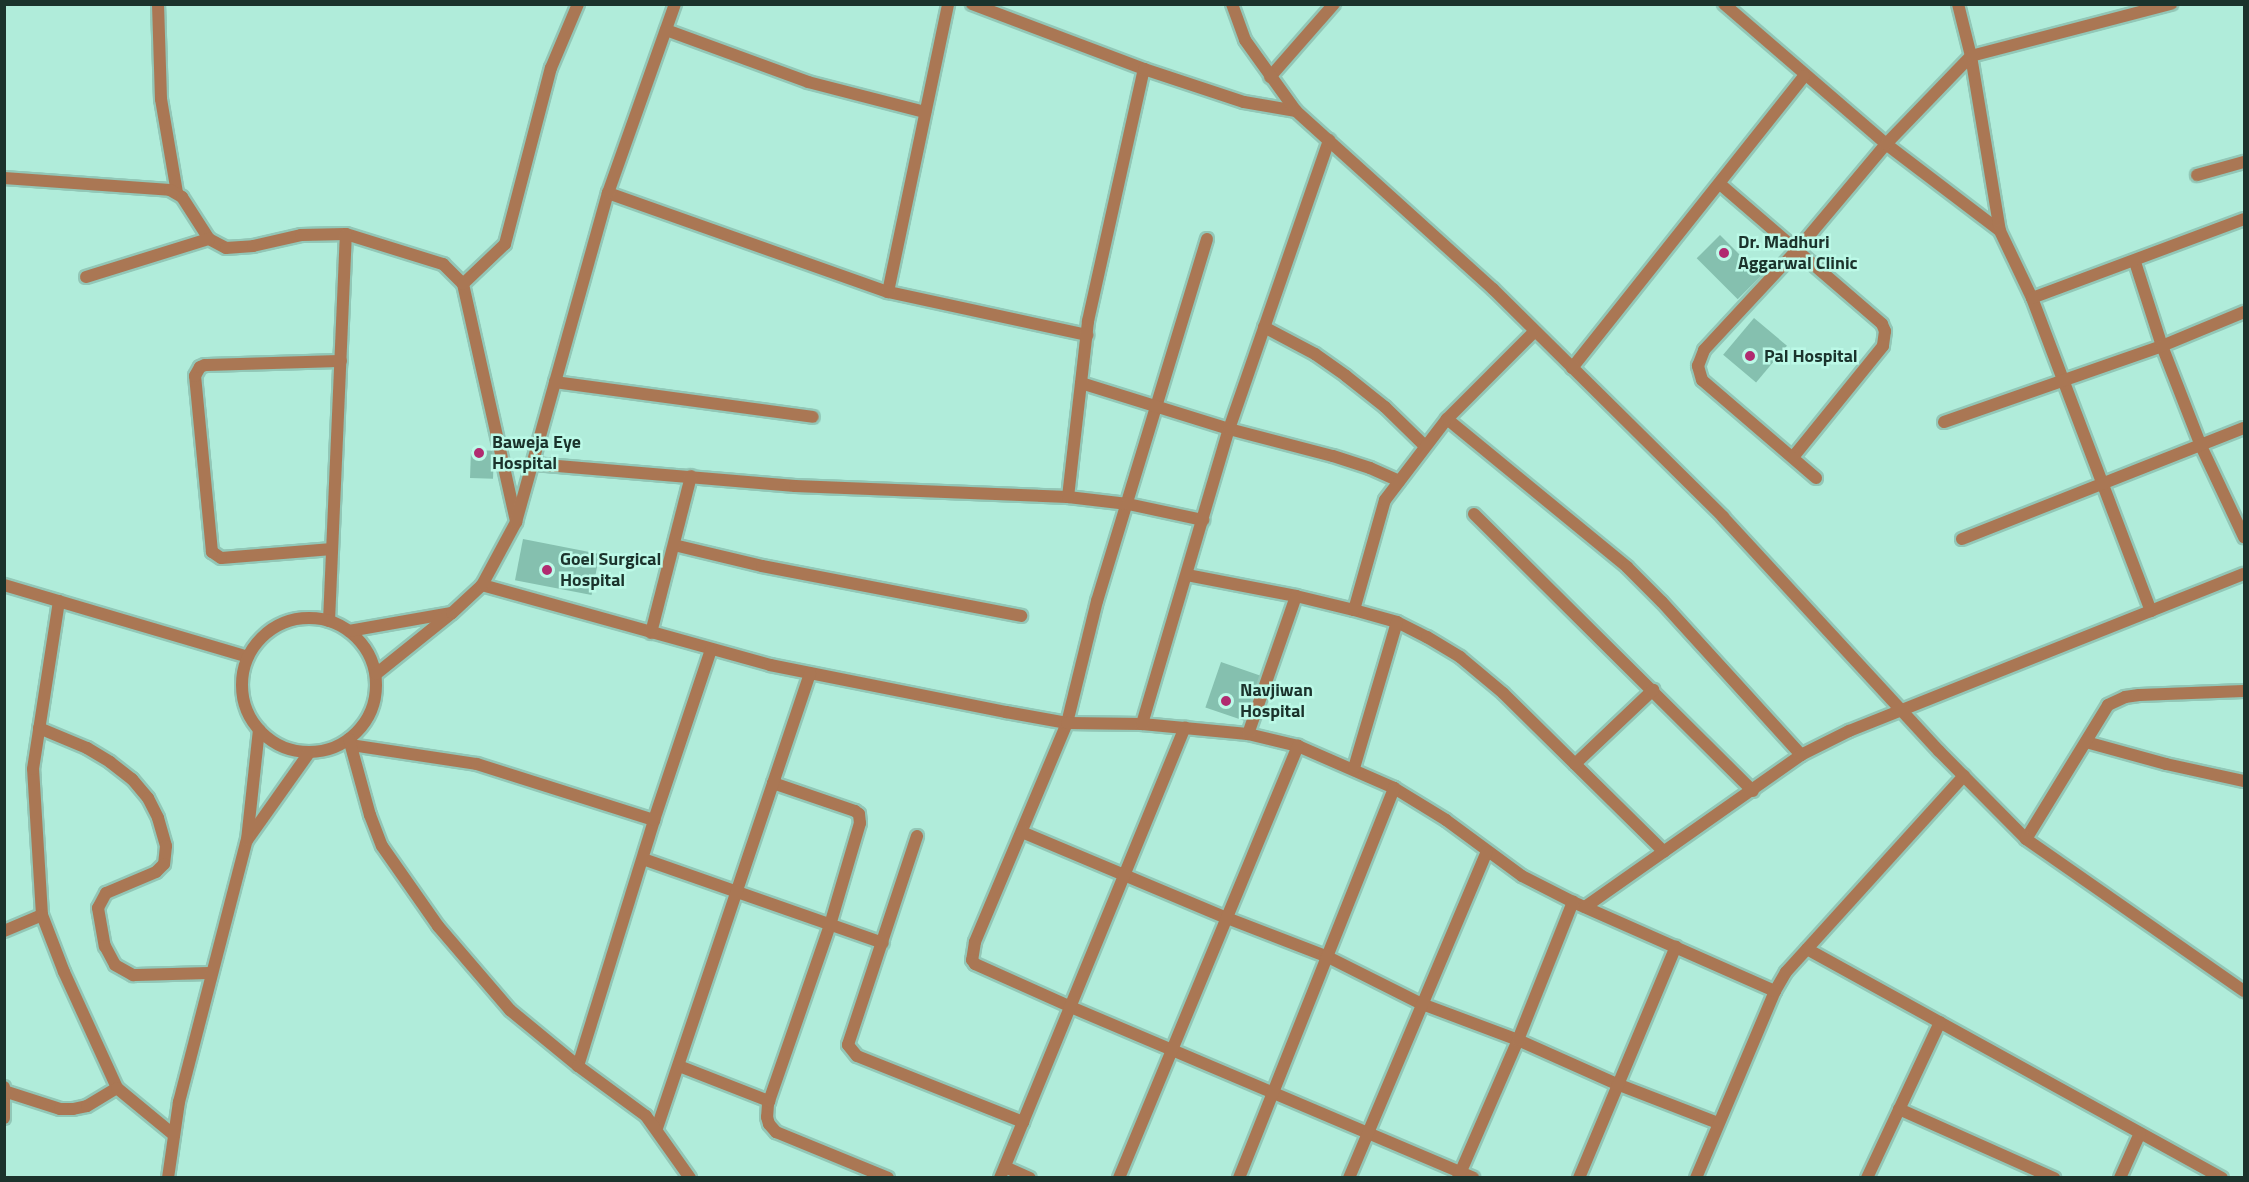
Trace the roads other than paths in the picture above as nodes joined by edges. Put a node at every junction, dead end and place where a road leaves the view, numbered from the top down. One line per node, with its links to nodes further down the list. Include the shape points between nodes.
1 (158, 4): 25 (street, via 161,99)
2 (578, 4): 35 (street, via 550,68 505,244)
3 (675, 4): 12 (street)
4 (948, 4): 18 (street)
5 (1232, 4): 16 (street, via 1245,40)
6 (1334, 4): 16 (street)
7 (1724, 4): 15 (street)
8 (1958, 4): 13 (street)
9 (2171, 4): 11 (street)
10 (979, 6): 14 (street)
11 (2154, 7): 13 (street)
12 (666, 30): 18 (street, via 808,82); 26 (street)
13 (1971, 56): 20 (street); 28 (street)
14 (1144, 69): 17 (street, via 1244,102); 41 (street)
15 (1804, 76): 20 (street); 24 (street)
16 (1270, 77): 17 (street)
17 (1296, 111): 19 (street)
18 (925, 112): 36 (street)
19 (1329, 140): 39 (street); 40 (street)
20 (1886, 144): 28 (street); 32 (street)
21 (2244, 162): 22 (street)
22 (2197, 175)
23 (4, 178): 25 (street)
24 (1720, 184): 32 (street); 44 (street)
25 (177, 193): 30 (street, via 188,203)
26 (608, 193): 36 (street); 46 (street)
27 (2244, 219): 33 (street)
28 (2000, 231): 37 (street)
29 (346, 234): 30 (street, via 301,235 242,248 226,248); 35 (street, via 443,264); 43 (street)
30 (209, 239): 34 (street)
31 (1207, 239): 48 (street)
32 (1797, 250): 56 (street, via 1882,324 1886,336 1883,346); 56 (street, via 1704,350 1698,366 1702,380)
33 (2135, 262): 37 (street); 42 (street)
34 (86, 277)
35 (463, 284): 66 (street)
36 (888, 292): 41 (street)
37 (2032, 298): 45 (street)
38 (2244, 312): 42 (street)
39 (1264, 327): 53 (street); 54 (street, via 1346,376)
40 (1535, 331): 44 (street); 50 (street)
41 (1087, 335): 47 (street)
42 (2162, 346): 45 (street); 55 (street)
43 (340, 361): 70 (street); 70 (street, via 205,365 195,376 212,552 221,558)
44 (1572, 368): 91 (street, via 1723,517)
45 (2064, 379): 51 (street); 61 (street)
46 (555, 382): 49 (street); 57 (street)
47 (1081, 383): 48 (street); 62 (street)
48 (1157, 406): 53 (street); 63 (street)
49 (813, 417)
50 (1448, 419): 54 (street); 102 (street, via 1627,567)
51 (1944, 422)
52 (2244, 428): 55 (street)
53 (1229, 429): 60 (street, via 1333,456); 65 (street)
54 (1425, 446): 60 (street)
55 (2201, 446): 61 (street); 67 (street)
56 (1793, 457): 59 (street)
57 (534, 464): 58 (street); 66 (street)
58 (691, 476): 62 (street, via 795,486); 69 (street)
59 (1816, 478)
60 (1399, 481): 77 (street, via 1385,500 1378,519)
61 (2102, 483): 68 (street); 78 (street)
62 (1068, 497): 63 (street)
63 (1128, 504): 65 (street); 92 (street, via 1097,601)
64 (1474, 514): 89 (street)
65 (1203, 520): 72 (street)
66 (516, 522): 74 (street)
67 (2244, 537)
68 (1962, 539)
69 (674, 545): 80 (street); 84 (street)
70 (332, 549): 81 (street)
71 (2244, 574): 78 (street)
72 (1186, 575): 75 (street); 93 (street)
73 (4, 585): 76 (street)
74 (482, 585): 79 (street); 84 (street)
75 (1296, 596): 77 (street); 97 (street)
76 (59, 601): 86 (street); 94 (street)
77 (1354, 610): 82 (street)
78 (2151, 611): 91 (street)
79 (452, 613): 83 (street); 88 (street)
80 (1021, 616)
81 (329, 621): 83 (street); 86 (street, via 305,618 279,625 258,641)
82 (1397, 622): 103 (street, via 1460,657); 104 (street)
83 (349, 631): 88 (street, via 367,651)
84 (651, 633): 85 (street)
85 (711, 650): 87 (street); 110 (street)
86 (248, 657): 96 (street, via 242,692)
87 (810, 673): 92 (street); 107 (street)
88 (376, 674): 98 (street, via 370,714)
89 (1653, 690): 103 (street); 109 (street)
90 (2244, 691): 99 (street, via 2125,697 2108,705)
91 (1901, 710): 102 (street); 105 (street)
92 (1066, 723): 93 (street); 111 (street)
93 (1142, 724): 95 (street)
94 (39, 728): 122 (street, via 33,791); 130 (street, via 110,762 132,779 158,818 166,846 164,864 156,872 106,893 98,908 105,946 116,965 133,975)
95 (1185, 728): 97 (street); 118 (street)
96 (259, 730): 101 (street, via 287,749); 114 (street)
97 (1248, 734): 100 (street)
98 (350, 742): 101 (street); 110 (street, via 477,764); 138 (street, via 370,815 396,868 438,926 510,1010)
99 (2086, 742): 106 (street); 113 (street)
100 (1298, 746): 104 (street); 123 (street)
101 (309, 753): 114 (street)
102 (1801, 755): 109 (street)
103 (1575, 764): 116 (street)
104 (1354, 768): 108 (street)
105 (1964, 776): 113 (street); 128 (street)
106 (2244, 781)
107 (773, 783): 119 (street); 124 (street, via 860,814)
108 (1394, 788): 115 (street, via 1446,820); 129 (street)
109 (1753, 791): 116 (street)
110 (654, 820): 117 (street)
111 (1022, 832): 118 (street); 134 (street, via 975,942 972,960)
112 (917, 836): 126 (street)
113 (2026, 838): 132 (street)
114 (247, 840): 130 (street)
115 (1487, 852): 120 (street, via 1522,876); 133 (street)
116 (1664, 852): 121 (street)
117 (643, 859): 119 (street); 138 (street)
118 (1125, 875): 123 (street); 134 (street)
119 (738, 891): 124 (street); 139 (street)
120 (1573, 902): 121 (street); 136 (street)
121 (1585, 907): 127 (street)
122 (42, 915): 125 (street); 141 (street)
123 (1227, 918): 129 (street); 137 (street)
124 (830, 924): 126 (street); 144 (street)
125 (4, 931)
126 (883, 943): 147 (street, via 848,1039 851,1051)
127 (1676, 946): 131 (street); 140 (street)
128 (1807, 949): 131 (street); 135 (street)
129 (1328, 957): 133 (street); 143 (street)
130 (212, 973): 152 (street)
131 (1775, 990): 148 (street)
132 (2244, 991)
133 (1422, 1004): 136 (street); 150 (street)
134 (1071, 1006): 137 (street); 147 (street)
135 (1940, 1022): 145 (street); 151 (street)
136 (1518, 1040): 140 (street); 154 (street)
137 (1171, 1048): 143 (street); 159 (street)
138 (578, 1066): 149 (street, via 630,1101)
139 (679, 1066): 144 (street); 149 (street)
140 (1617, 1084): 148 (street); 163 (street)
141 (117, 1088): 142 (street, via 87,1106 74,1109 60,1109); 152 (street)
142 (5, 1090): 146 (street)
143 (1271, 1094): 150 (street); 160 (street)
144 (769, 1101): 157 (street, via 767,1117 776,1132)
145 (1899, 1109): 165 (street); 166 (street)
146 (4, 1118)
147 (1023, 1122): 153 (street)
148 (1718, 1123): 164 (street)
149 (657, 1128): 156 (street)
150 (1369, 1132): 154 (street); 161 (street)
151 (2140, 1132): 167 (street); 168 (street)
152 (174, 1135): 155 (street)
153 (1003, 1172): 158 (street)
154 (1459, 1175): 162 (street)
155 (168, 1178)
156 (690, 1178)
157 (888, 1178)
158 (1030, 1178)
159 (1119, 1178)
160 (1239, 1178)
161 (1349, 1178)
162 (1473, 1178)
163 (1579, 1178)
164 (1696, 1178)
165 (1867, 1178)
166 (2054, 1178)
167 (2120, 1178)
168 (2222, 1178)

